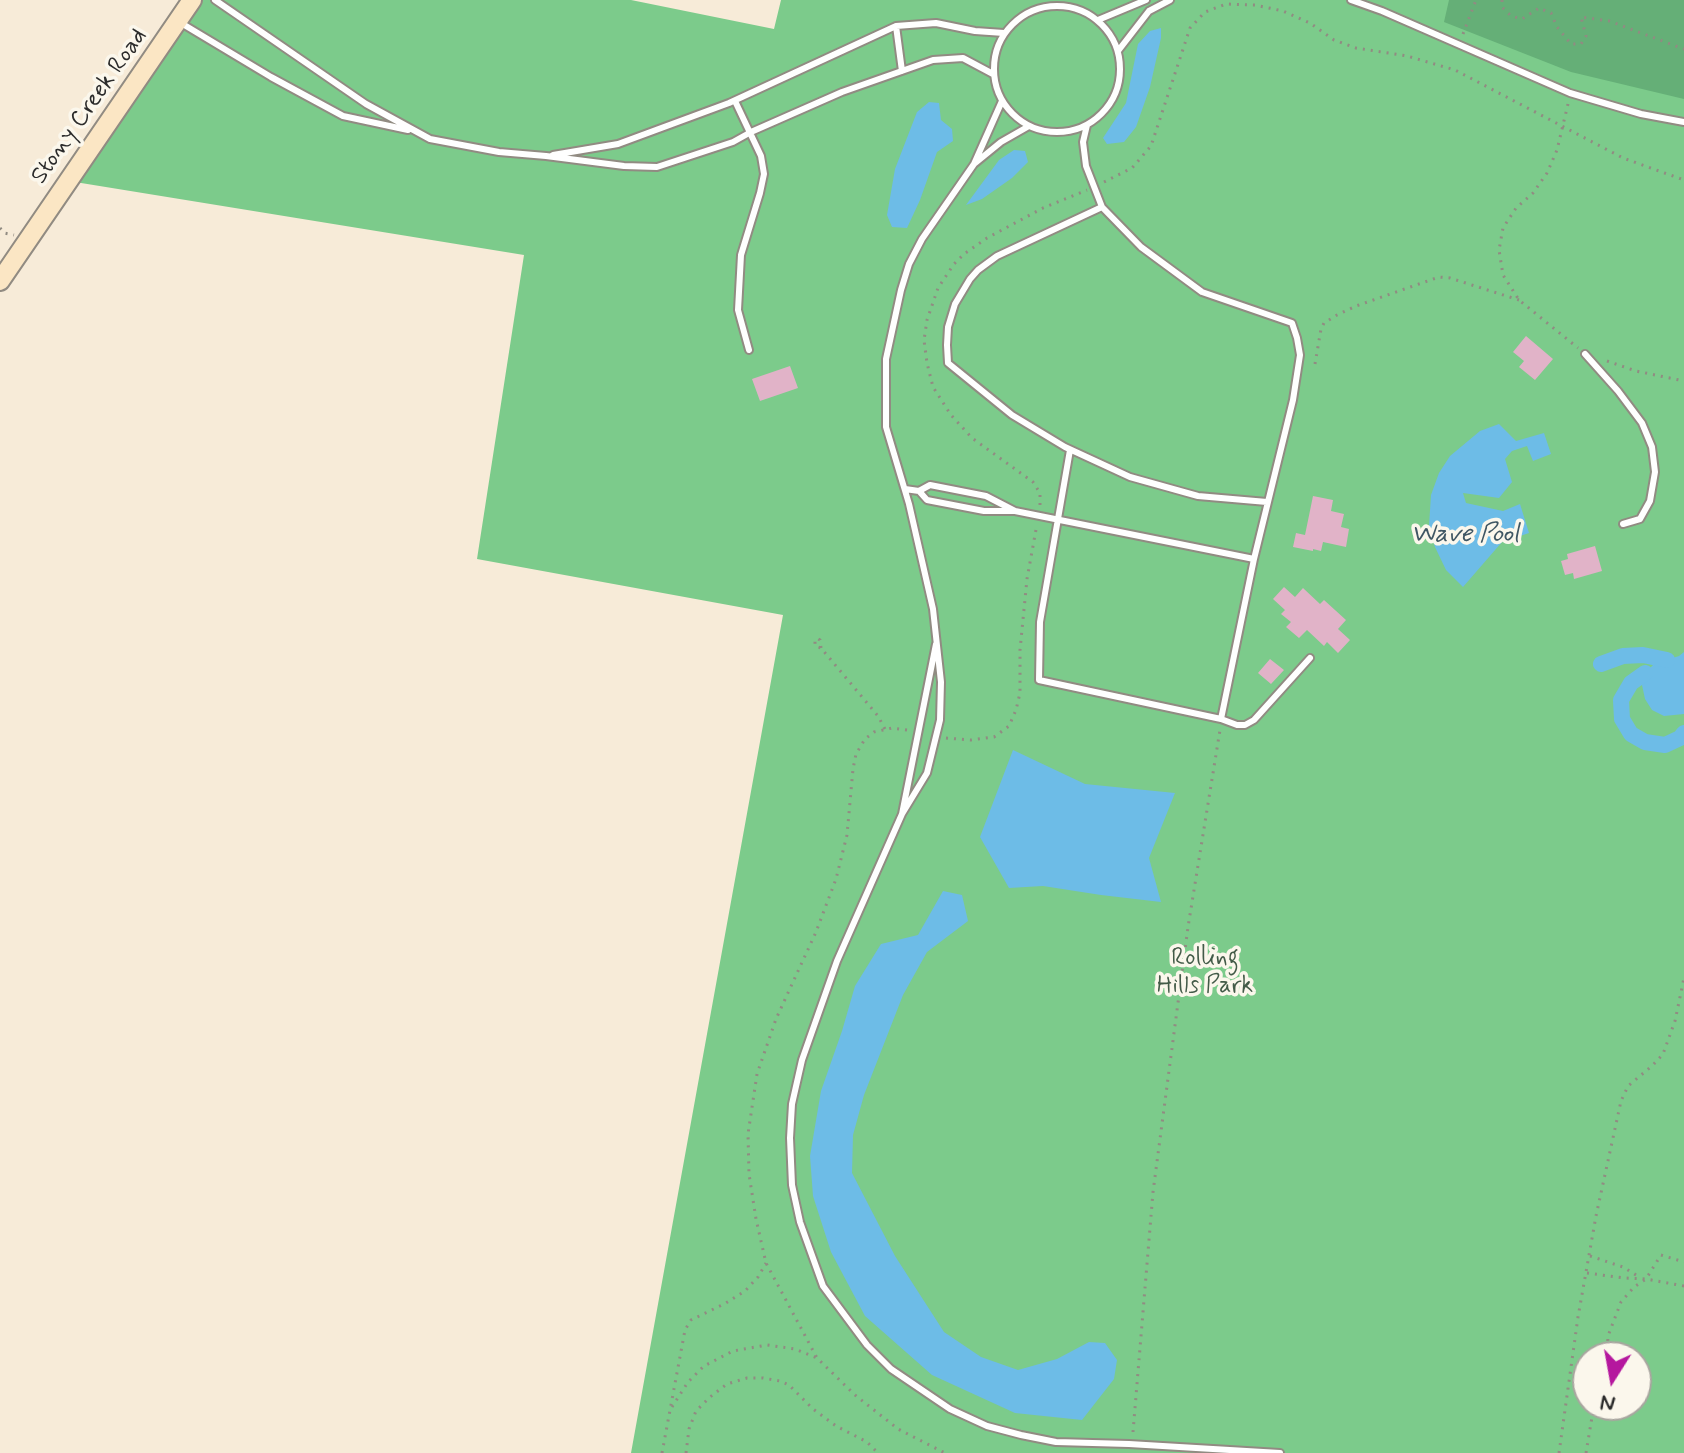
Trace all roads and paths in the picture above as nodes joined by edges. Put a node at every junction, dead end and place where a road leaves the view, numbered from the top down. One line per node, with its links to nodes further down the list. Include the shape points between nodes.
1 (192, 0): 9 (main road, Stony Creek Road)
2 (215, 0): 23 (lane)
3 (1146, 0): 8 (lane)
4 (1170, 0): 14 (lane, via 1149,11)
5 (1351, 0): 12 (lane)
6 (1476, 0): 12 (path)
7 (1502, 0): 13 (path, via 1511,16 1522,19 1539,8 1551,13 1571,44 1581,44 1586,36 1581,17 1609,21)
8 (1098, 20): 11 (lane, via 1080,10 1038,8); 14 (lane)
9 (178, 21): 23 (lane, via 343,116); 28 (main road, Stony Creek Road)
10 (896, 26): 11 (lane, via 936,23); 15 (lane); 18 (lane)
11 (1004, 33): 16 (lane)
12 (1458, 45): 17 (lane)
13 (1684, 49)
14 (1118, 51): 21 (lane, via 1121,73 1116,94)
15 (902, 71): 16 (lane, via 933,60 963,58); 24 (lane)
16 (993, 74): 19 (lane)
17 (1570, 93): 20 (lane); 29 (path, via 1547,173 1503,228 1503,275)
18 (735, 101): 24 (lane); 25 (lane, via 618,144)
19 (1002, 101): 22 (lane); 26 (lane)
20 (1684, 122)
21 (1087, 125): 22 (lane, via 1068,132); 27 (lane, via 1086,166)
22 (1029, 126): 26 (lane)
23 (415, 132): 25 (lane, via 499,152)
24 (751, 132): 25 (lane, via 657,167); 30 (lane, via 764,174 741,255 738,310)
25 (546, 156)
26 (974, 164): 35 (lane, via 909,264 886,359 886,427)
27 (1102, 207): 34 (lane, via 978,270 955,304 948,327 948,363 1012,415); 37 (lane, via 1141,247 1202,292 1292,323 1300,355)
28 (0, 281)
29 (1519, 300): 31 (path); 32 (path, via 1439,277 1324,323)
30 (749, 350)
31 (1585, 354): 33 (path); 40 (lane, via 1642,423 1652,447 1650,501 1640,519)
32 (1315, 364)
33 (1684, 381)
34 (1070, 450): 37 (lane, via 1130,477 1198,496); 39 (lane)
35 (905, 489): 36 (lane); 42 (lane)
36 (919, 491): 38 (lane, via 927,500 970,509); 38 (lane, via 930,485 986,496)
37 (1267, 502): 41 (lane)
38 (1015, 511): 39 (lane)
39 (1058, 520): 41 (lane); 45 (lane, via 1040,622 1039,680)
40 (1623, 524)
41 (1254, 559): 45 (lane)
42 (936, 644): 47 (lane); 47 (lane, via 941,682 937,736 927,773)
43 (821, 648): 46 (path)
44 (1310, 658): 45 (lane, via 1254,720 1237,725)
45 (1221, 719): 58 (path, via 1165,1096)
46 (885, 729)
47 (902, 814): 58 (lane, via 837,961 792,1104 792,1185 823,1286 891,1369 950,1409 987,1426 1056,1442)
48 (1684, 978): 49 (path, via 1663,1054 1628,1086 1621,1101)
49 (1589, 1256): 51 (path); 52 (path)
50 (1684, 1262): 52 (path, via 1661,1255)
51 (1587, 1273): 52 (path); 65 (path)
52 (1643, 1279): 53 (path); 54 (path, via 1621,1302)
53 (1684, 1286)
54 (1608, 1341)
55 (817, 1358): 56 (path, via 767,1345 733,1351 704,1366); 56 (path, via 766,1263 745,1291 691,1320); 62 (path, via 898,1429)
56 (670, 1413): 59 (path)
57 (1591, 1421): 66 (path)
58 (1129, 1444): 63 (lane); 64 (lane)
59 (662, 1453)
60 (686, 1453): 61 (path, via 696,1411 710,1397 727,1384 763,1378 789,1385 813,1409)
61 (878, 1453)
62 (945, 1453)
63 (1127, 1453)
64 (1280, 1453)
65 (1559, 1453)
66 (1586, 1453)

